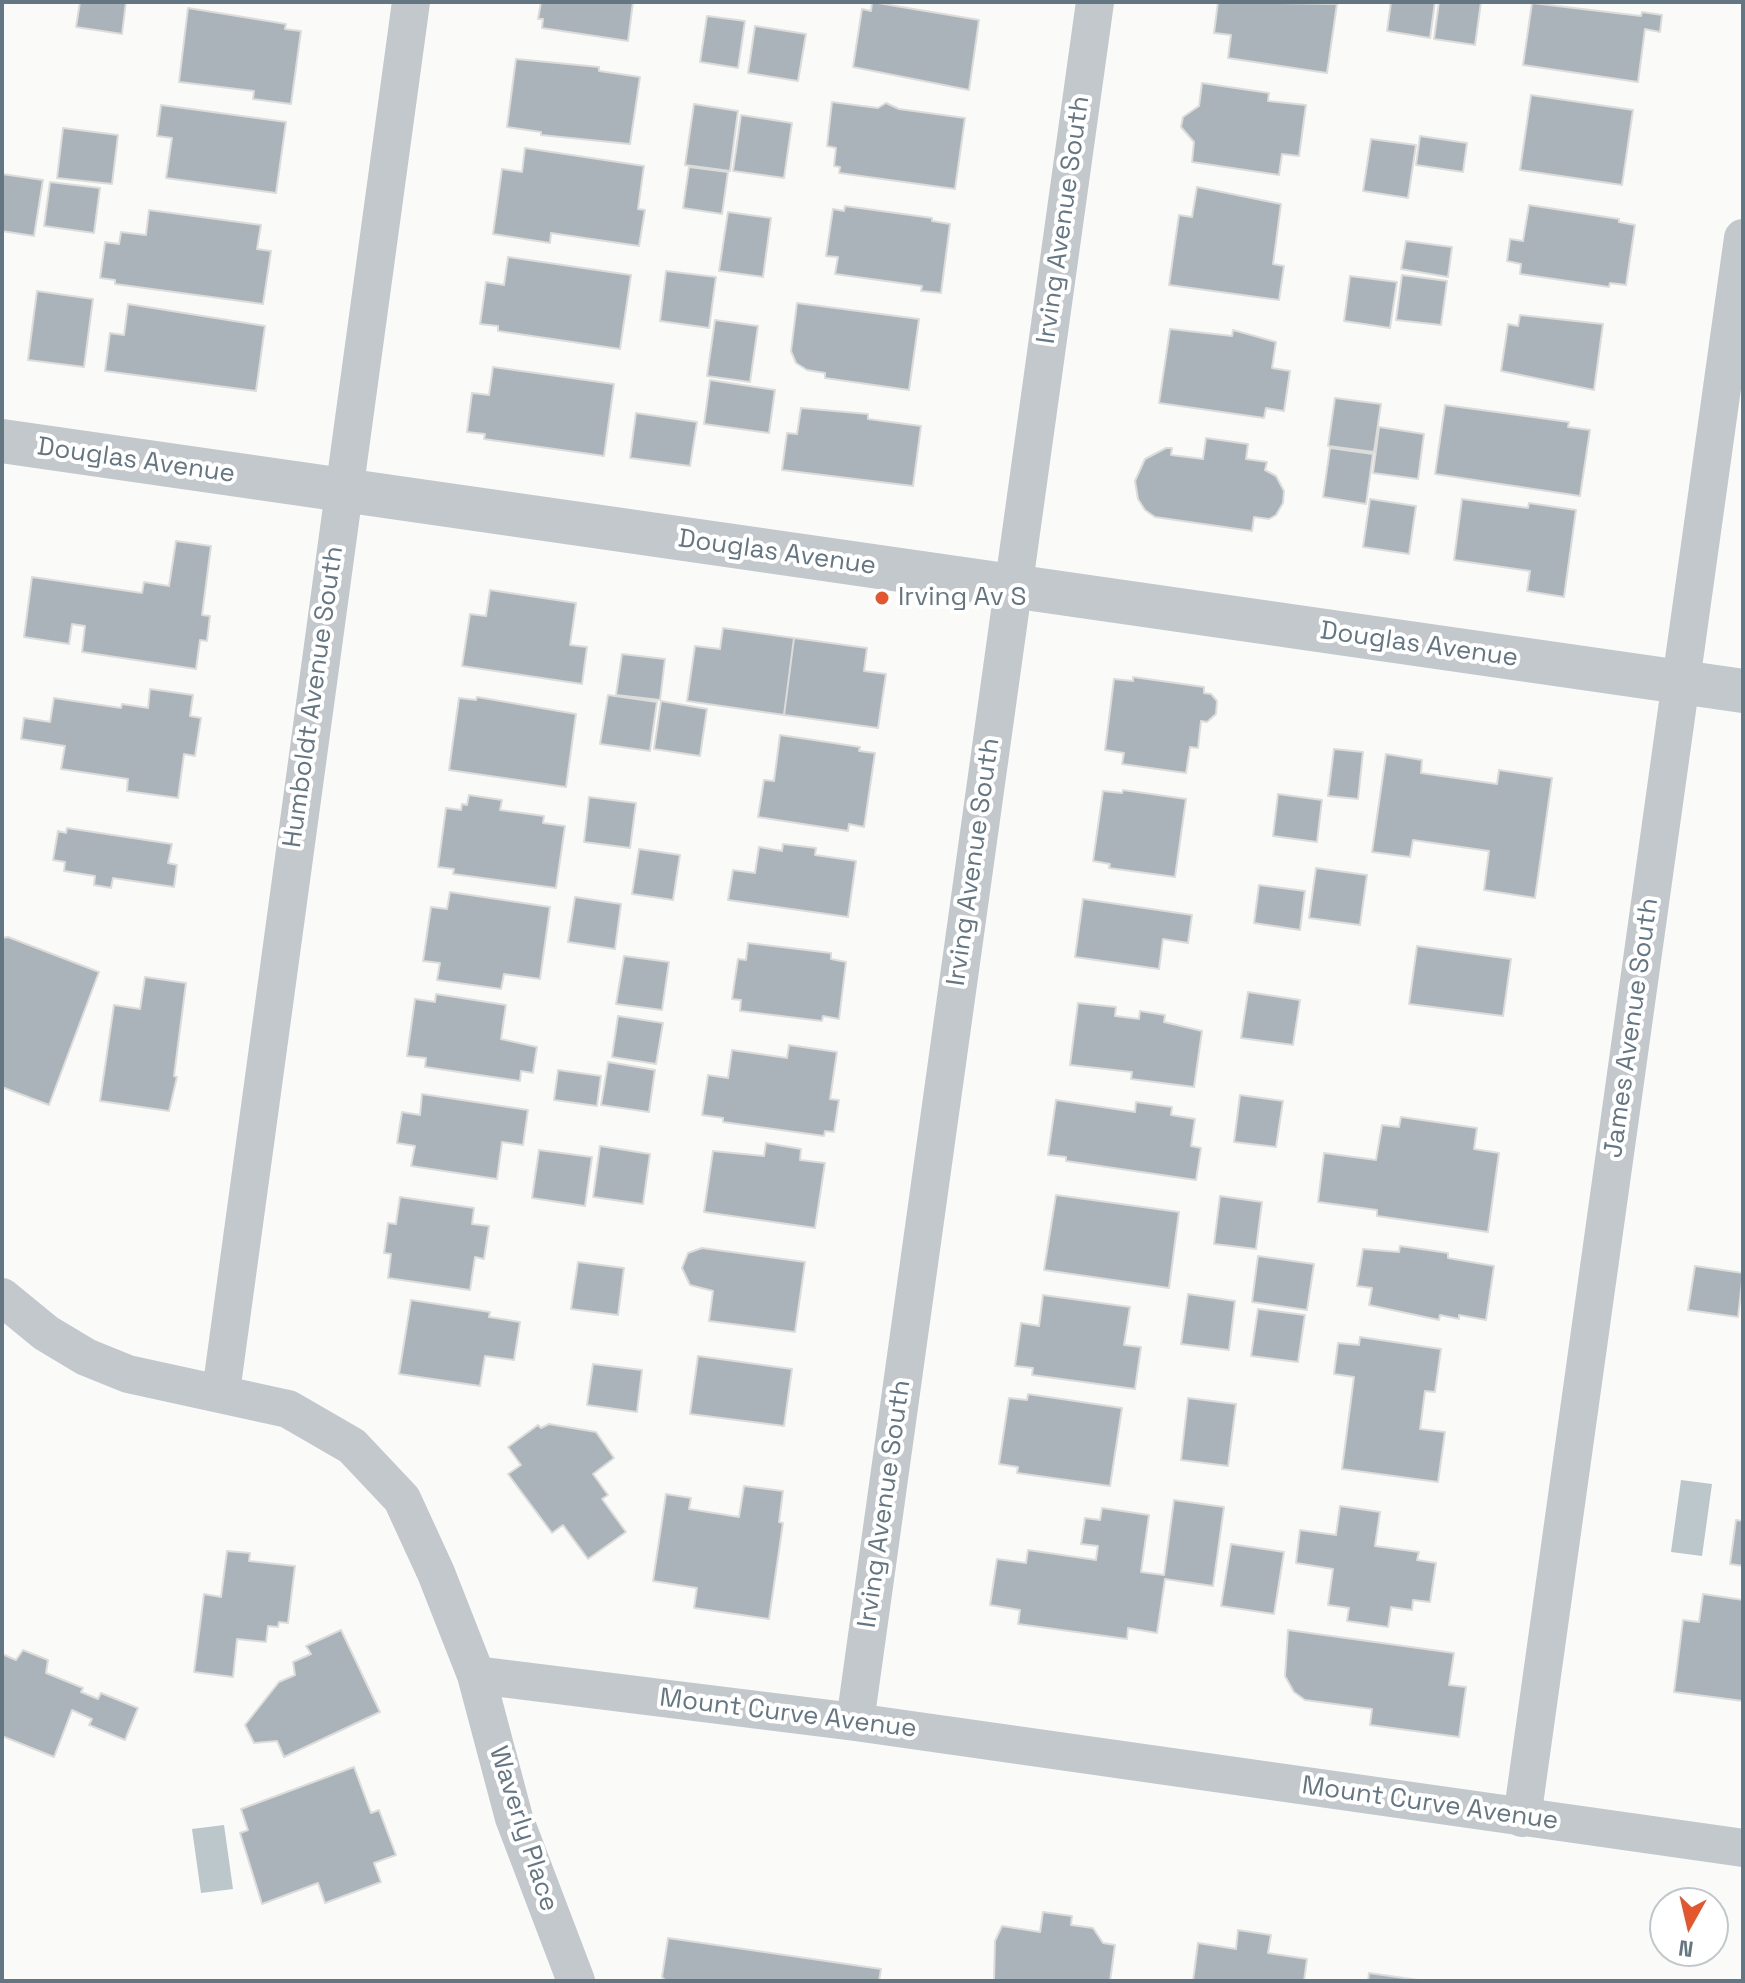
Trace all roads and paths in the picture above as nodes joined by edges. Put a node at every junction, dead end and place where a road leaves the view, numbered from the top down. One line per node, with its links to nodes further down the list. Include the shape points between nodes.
1 (411, 2): 5 (street, Humboldt Avenue South)
2 (1095, 2): 6 (street, Irving Avenue South)
3 (1743, 238): 7 (street, James Avenue South)
4 (2, 441): 5 (street, Douglas Avenue)
5 (342, 490): 6 (street, Douglas Avenue); 10 (street, Humboldt Avenue South)
6 (1013, 587): 7 (street, Douglas Avenue); 12 (street, Irving Avenue South)
7 (1681, 682): 8 (street, Douglas Avenue); 13 (street, James Avenue South)
8 (1743, 691)
9 (2, 1297): 10 (street, via 86,1357 128,1374)
10 (221, 1392): 11 (street, via 288,1409 352,1446 402,1499)
11 (476, 1675): 12 (street, Mount Curve Avenue); 15 (street, Waverly Place, via 514,1818)
12 (855, 1722): 13 (street, Mount Curve Avenue)
13 (1522, 1818): 14 (street, Mount Curve Avenue)
14 (1743, 1848)
15 (576, 1981)

